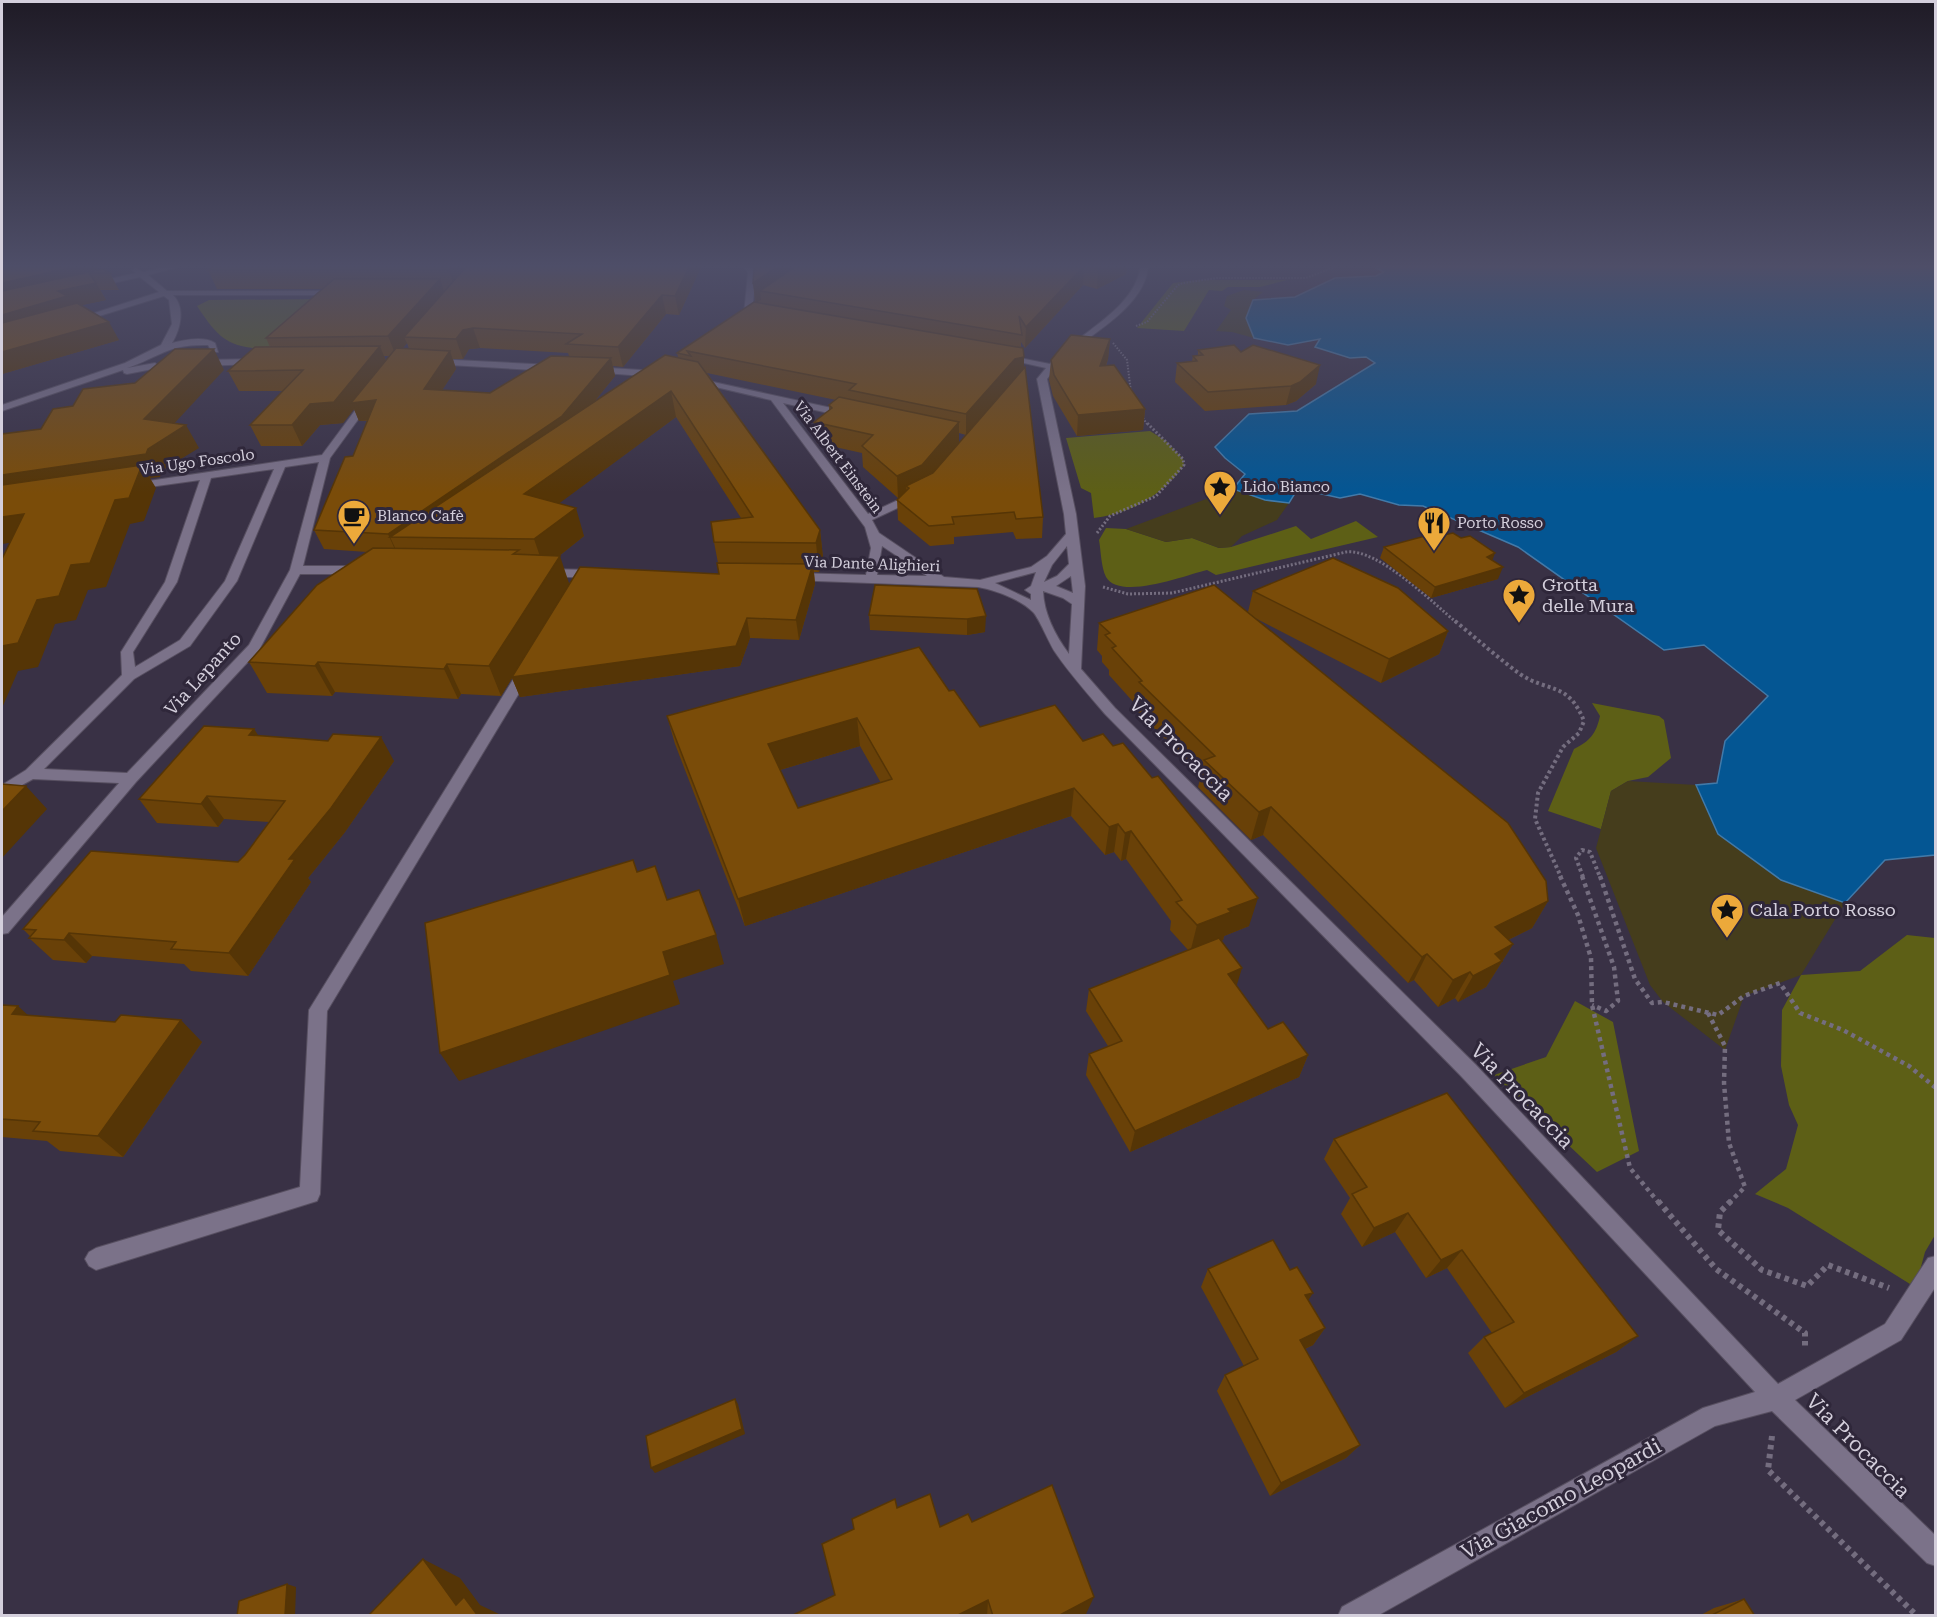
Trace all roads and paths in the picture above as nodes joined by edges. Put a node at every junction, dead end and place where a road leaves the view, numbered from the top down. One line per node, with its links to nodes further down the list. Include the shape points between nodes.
1 (168, 342): 6 (street)
2 (186, 342): 6 (street)
3 (205, 342): 7 (street, via 215,346)
4 (1079, 342): 13 (street)
5 (1114, 344): 23 (path, via 1127,360)
6 (164, 347): 8 (street)
7 (215, 350): 11 (street); 11 (street, via 191,363)
8 (148, 356): 21 (street); 21 (street, via 146,360 160,367)
9 (994, 356): 13 (street)
10 (268, 361): 11 (street)
11 (257, 362)
12 (427, 362): 14 (street)
13 (1053, 367): 17 (street)
14 (568, 369)
15 (580, 370): 19 (street, via 663,374)
16 (685, 379): 22 (street)
17 (1042, 379): 18 (street); 33 (street)
18 (1030, 381)
19 (644, 387)
20 (377, 389): 27 (street, Via Lepanto)
21 (55, 390): 24 (street)
22 (774, 398): 25 (street); 32 (street, Via Albert Einstein)
23 (1134, 399)
24 (2, 408)
25 (855, 416)
26 (1141, 416): 35 (path, via 1150,431 1183,459 1184,465 1156,496 1110,516)
27 (325, 458): 28 (street, Via Ugo Foscolo); 38 (street, Via Lepanto)
28 (281, 465): 29 (street, Via Ugo Foscolo); 56 (street, via 231,581 185,643)
29 (206, 476): 30 (street, Via Ugo Foscolo); 56 (street, via 171,582 128,652)
30 (126, 487)
31 (928, 490): 32 (street)
32 (866, 519): 34 (street, Via Albert Einstein)
33 (1072, 534): 36 (street); 37 (street)
34 (876, 536): 43 (street, via 878,558); 44 (street)
35 (1091, 537)
36 (1053, 555): 47 (street); 48 (street)
37 (1075, 564): 48 (street, via 1067,576); 50 (street)
38 (296, 570): 45 (street, via 371,570); 53 (street, Via Lepanto)
39 (527, 572): 40 (street)
40 (586, 573): 41 (street); 49 (street)
41 (609, 574)
42 (775, 577): 43 (street, Via Dante Alighieri)
43 (870, 579): 44 (street, Via Dante Alighieri)
44 (942, 581): 47 (street, Via Dante Alighieri)
45 (348, 583)
46 (1098, 584): 61 (path, via 1119,594 1172,593 1346,552 1367,553 1522,675 1557,688 1572,699 1584,721 1579,733 1563,747 1538,793 1535,819 1578,915 1591,958)
47 (1005, 585): 48 (street); 51 (street)
48 (1040, 586): 50 (street); 51 (street, Via Procaccia)
49 (573, 594)
50 (1078, 603): 55 (street)
51 (1040, 612): 55 (street, Via Procaccia, via 1048,634)
52 (282, 628): 53 (street)
53 (254, 647): 58 (street, Via Lepanto)
54 (536, 655): 64 (street, via 318,1010 310,1194)
55 (1075, 669): 68 (street, Via Procaccia, via 1110,711 1468,1070)
56 (129, 676): 57 (street)
57 (31, 774): 58 (street); 59 (street)
58 (131, 778): 60 (street, Via Lepanto)
59 (2, 791)
60 (2, 928)
61 (1592, 1005): 62 (path, via 1606,1011 1618,1001 1614,967 1576,858 1582,850 1590,852 1635,979 1652,1003); 67 (path, via 1630,1168 1716,1269 1805,1334)
62 (1707, 1012): 63 (path, via 1718,1015 1744,996 1780,983 1800,1013 1843,1030 1909,1066); 66 (path, via 1725,1046 1729,1143 1745,1187 1720,1212 1718,1230 1762,1270 1807,1286 1828,1265)
63 (1935, 1088)
64 (96, 1259)
65 (1935, 1266): 66 (street, Via Giacomo Leopardi)
66 (1915, 1298): 68 (street, Via Giacomo Leopardi, via 1893,1332)
67 (1805, 1352)
68 (1776, 1398): 69 (street, Via Procaccia); 70 (street, Via Giacomo Leopardi, via 1711,1416); 71 (path, via 1768,1470)
69 (1935, 1554)
70 (1351, 1616)
71 (1917, 1616)

